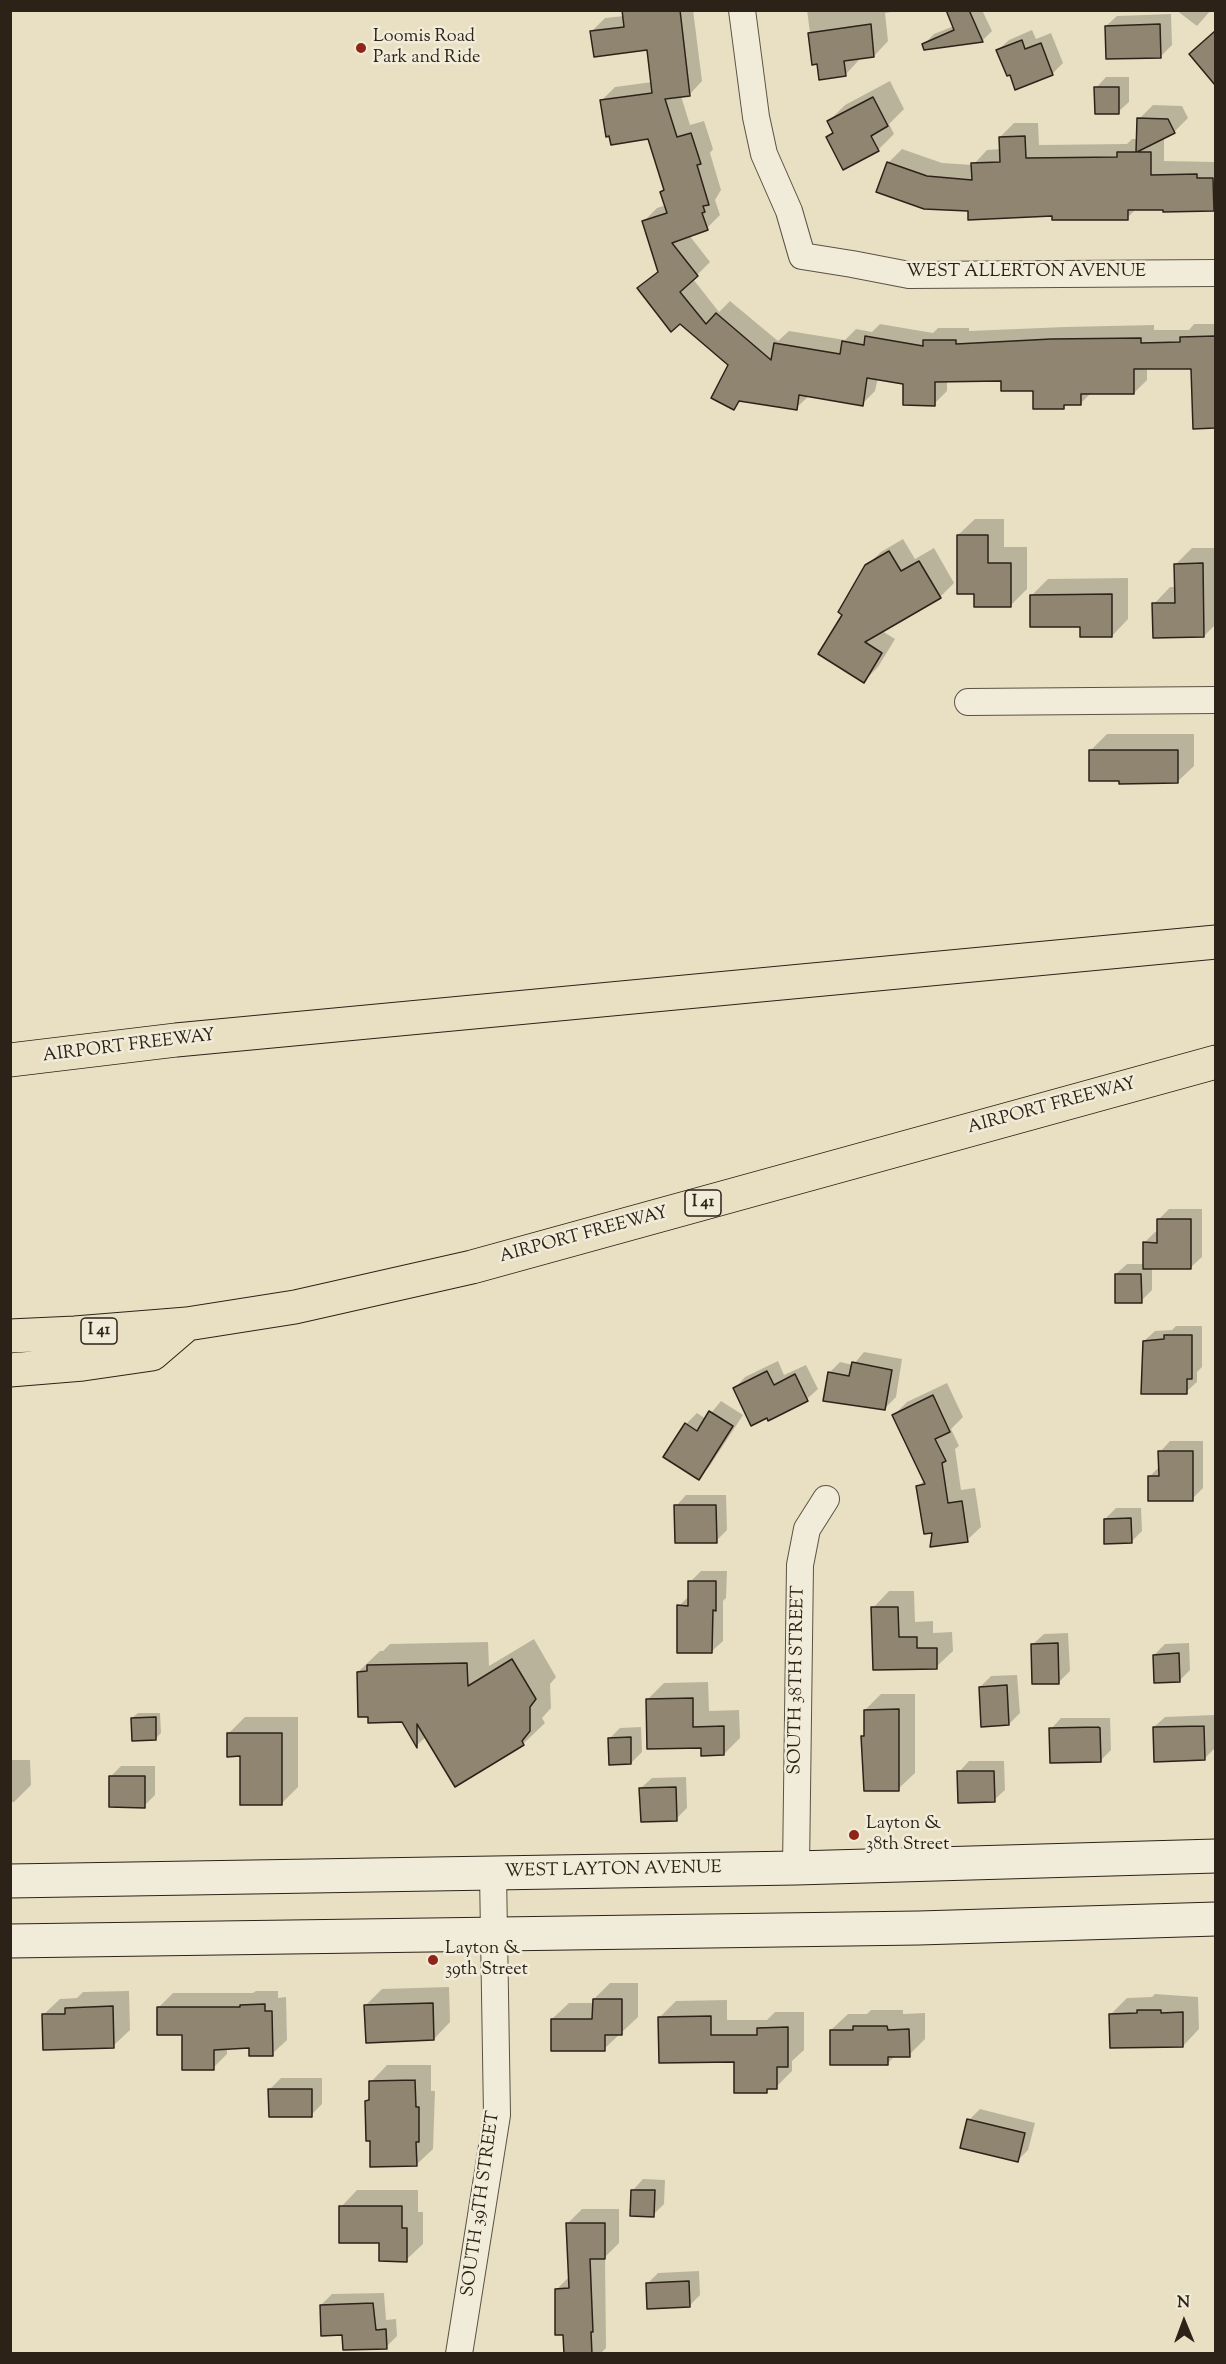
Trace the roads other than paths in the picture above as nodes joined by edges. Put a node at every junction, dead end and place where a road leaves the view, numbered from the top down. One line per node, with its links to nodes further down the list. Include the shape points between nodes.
1 (742, 10): 2 (street, WEST ALLERTON AVENUE, via 764,154 789,211 802,256 909,275)
2 (1215, 273)
3 (1215, 700): 4 (street)
4 (968, 702)
5 (1215, 942): 6 (highway, AIRPORT FREEWAY)
6 (17, 1058)
7 (1215, 1062): 8 (highway, AIRPORT FREEWAY / I 41, via 472,1267 295,1307)
8 (187, 1324): 9 (highway, AIRPORT FREEWAY / I 41); 10 (highway, via 152,1354)
9 (10, 1336)
10 (10, 1370)
11 (826, 1499): 13 (street, SOUTH 38TH STREET, via 807,1529 800,1565)
12 (1215, 1856): 13 (main road, WEST LAYTON AVENUE)
13 (796, 1868): 14 (main road, WEST LAYTON AVENUE)
14 (493, 1873): 15 (main road, WEST LAYTON AVENUE); 17 (street, SOUTH 39TH STREET)
15 (10, 1881)
16 (1215, 1919): 17 (main road)
17 (495, 1934): 18 (main road); 19 (street, SOUTH 39TH STREET, via 497,2115)
18 (10, 1941)
19 (459, 2354)

